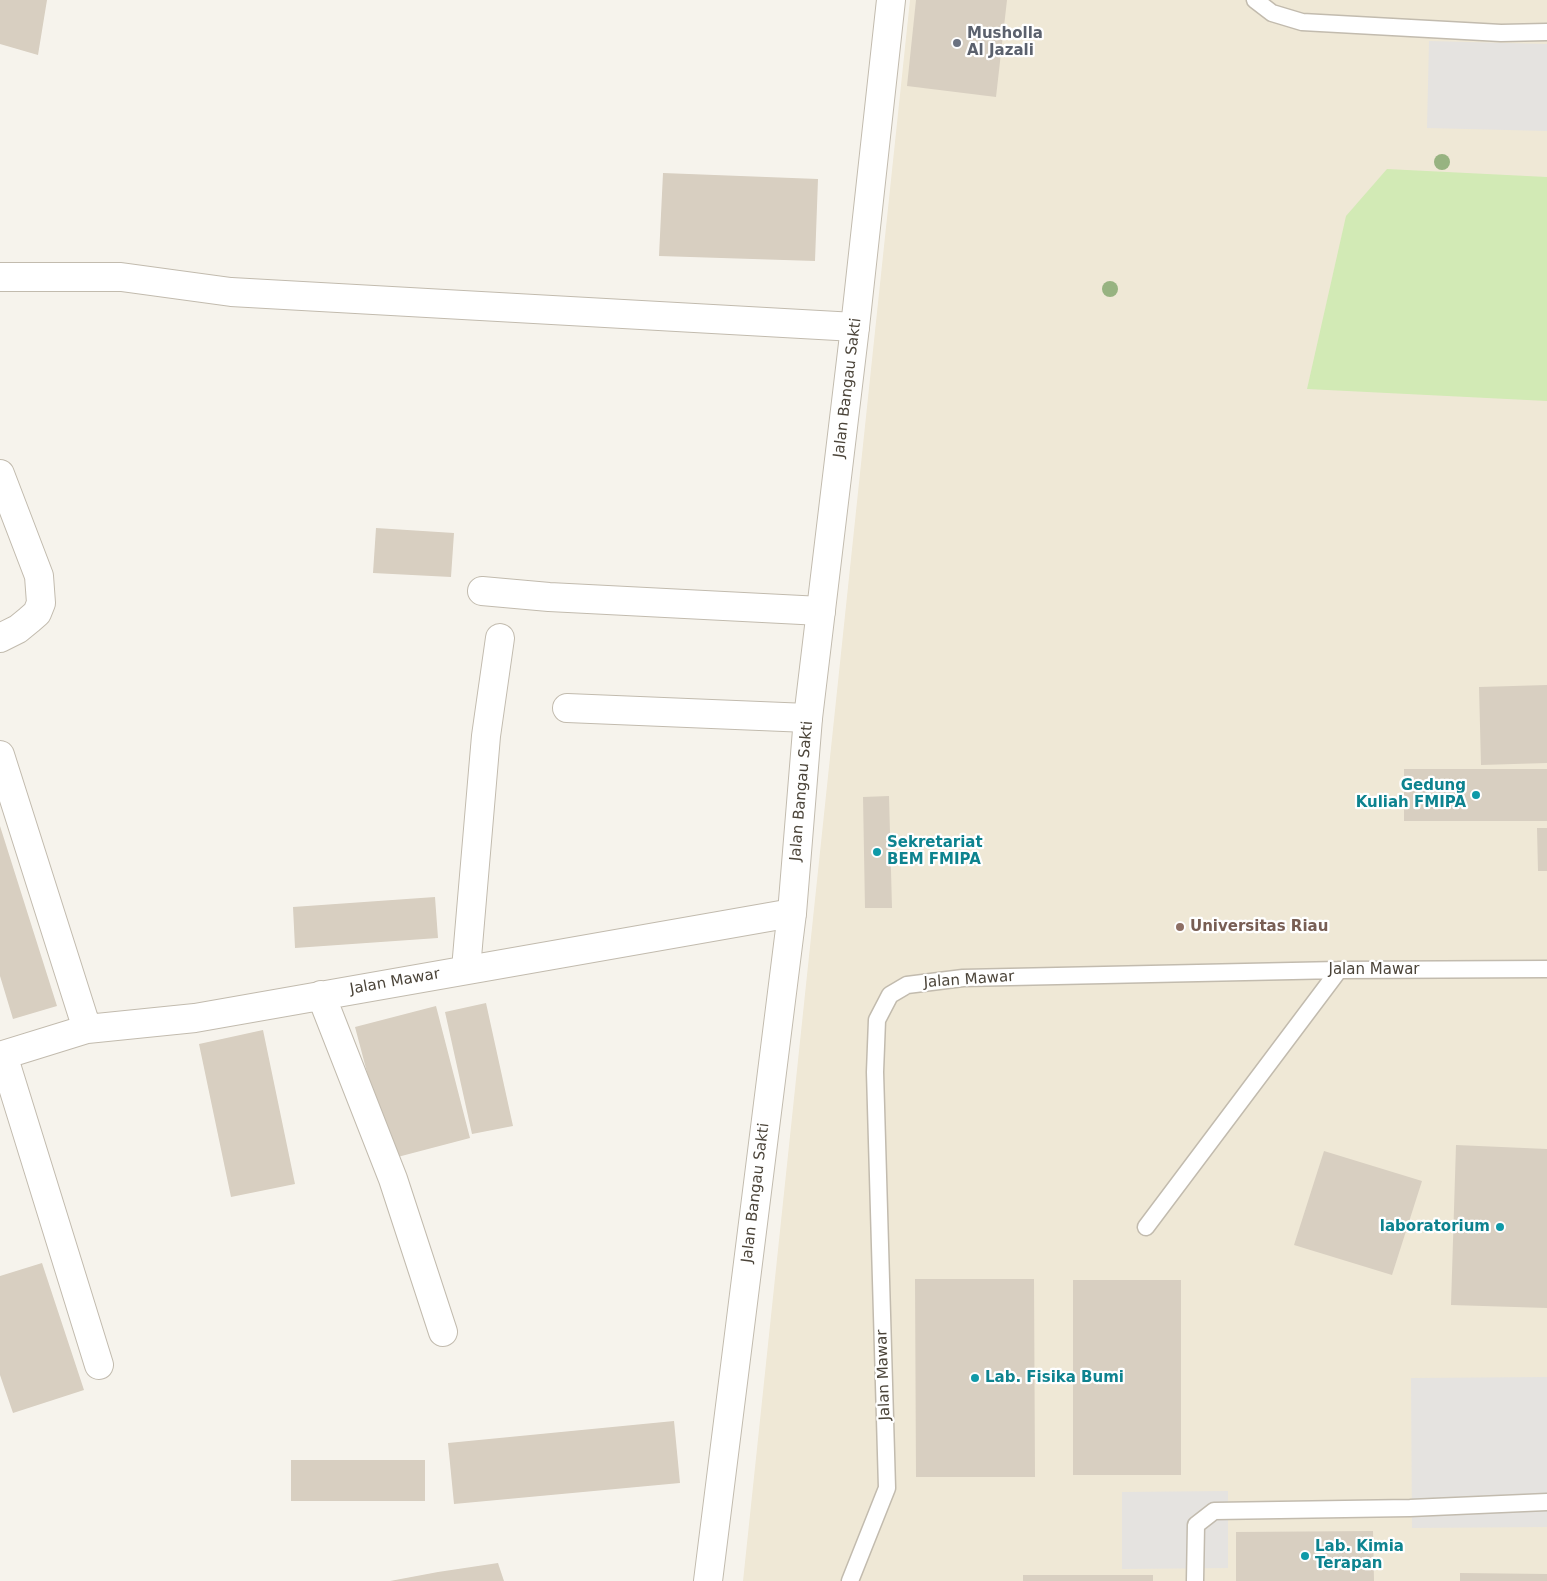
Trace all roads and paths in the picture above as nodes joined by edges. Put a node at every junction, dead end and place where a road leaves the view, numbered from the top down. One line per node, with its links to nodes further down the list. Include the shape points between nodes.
1 (891, 0): 5 (street, Jalan Bangau Sakti)
2 (1255, 0): 3 (lane, via 1272,13 1302,22 1501,33)
3 (1547, 32)
4 (0, 277): 5 (street, via 121,277 230,292)
5 (855, 326): 8 (street, Jalan Bangau Sakti)
6 (3, 492): 9 (street, via 39,576 41,603 30,620)
7 (482, 591): 8 (street)
8 (821, 611): 12 (street, Jalan Bangau Sakti)
9 (0, 638)
10 (500, 638): 15 (street, via 486,736)
11 (567, 708): 12 (street)
12 (808, 718): 14 (street, Jalan Bangau Sakti)
13 (0, 755): 19 (street)
14 (792, 913): 15 (street, Jalan Mawar); 25 (street, Jalan Bangau Sakti)
15 (466, 969): 18 (street, Jalan Mawar)
16 (1547, 969): 17 (lane, Jalan Mawar)
17 (1339, 970): 21 (lane); 26 (lane, Jalan Mawar, via 964,978 908,985 890,995 877,1020 875,1072 887,1488)
18 (321, 995): 19 (street, Jalan Mawar, via 194,1018); 22 (street, via 393,1180)
19 (87, 1029): 20 (street, Jalan Mawar)
20 (2, 1055): 23 (street)
21 (1146, 1227)
22 (443, 1332)
23 (99, 1366)
24 (1547, 1502): 27 (lane, via 1214,1511 1196,1525)
25 (708, 1581)
26 (850, 1581)
27 (1195, 1581)

